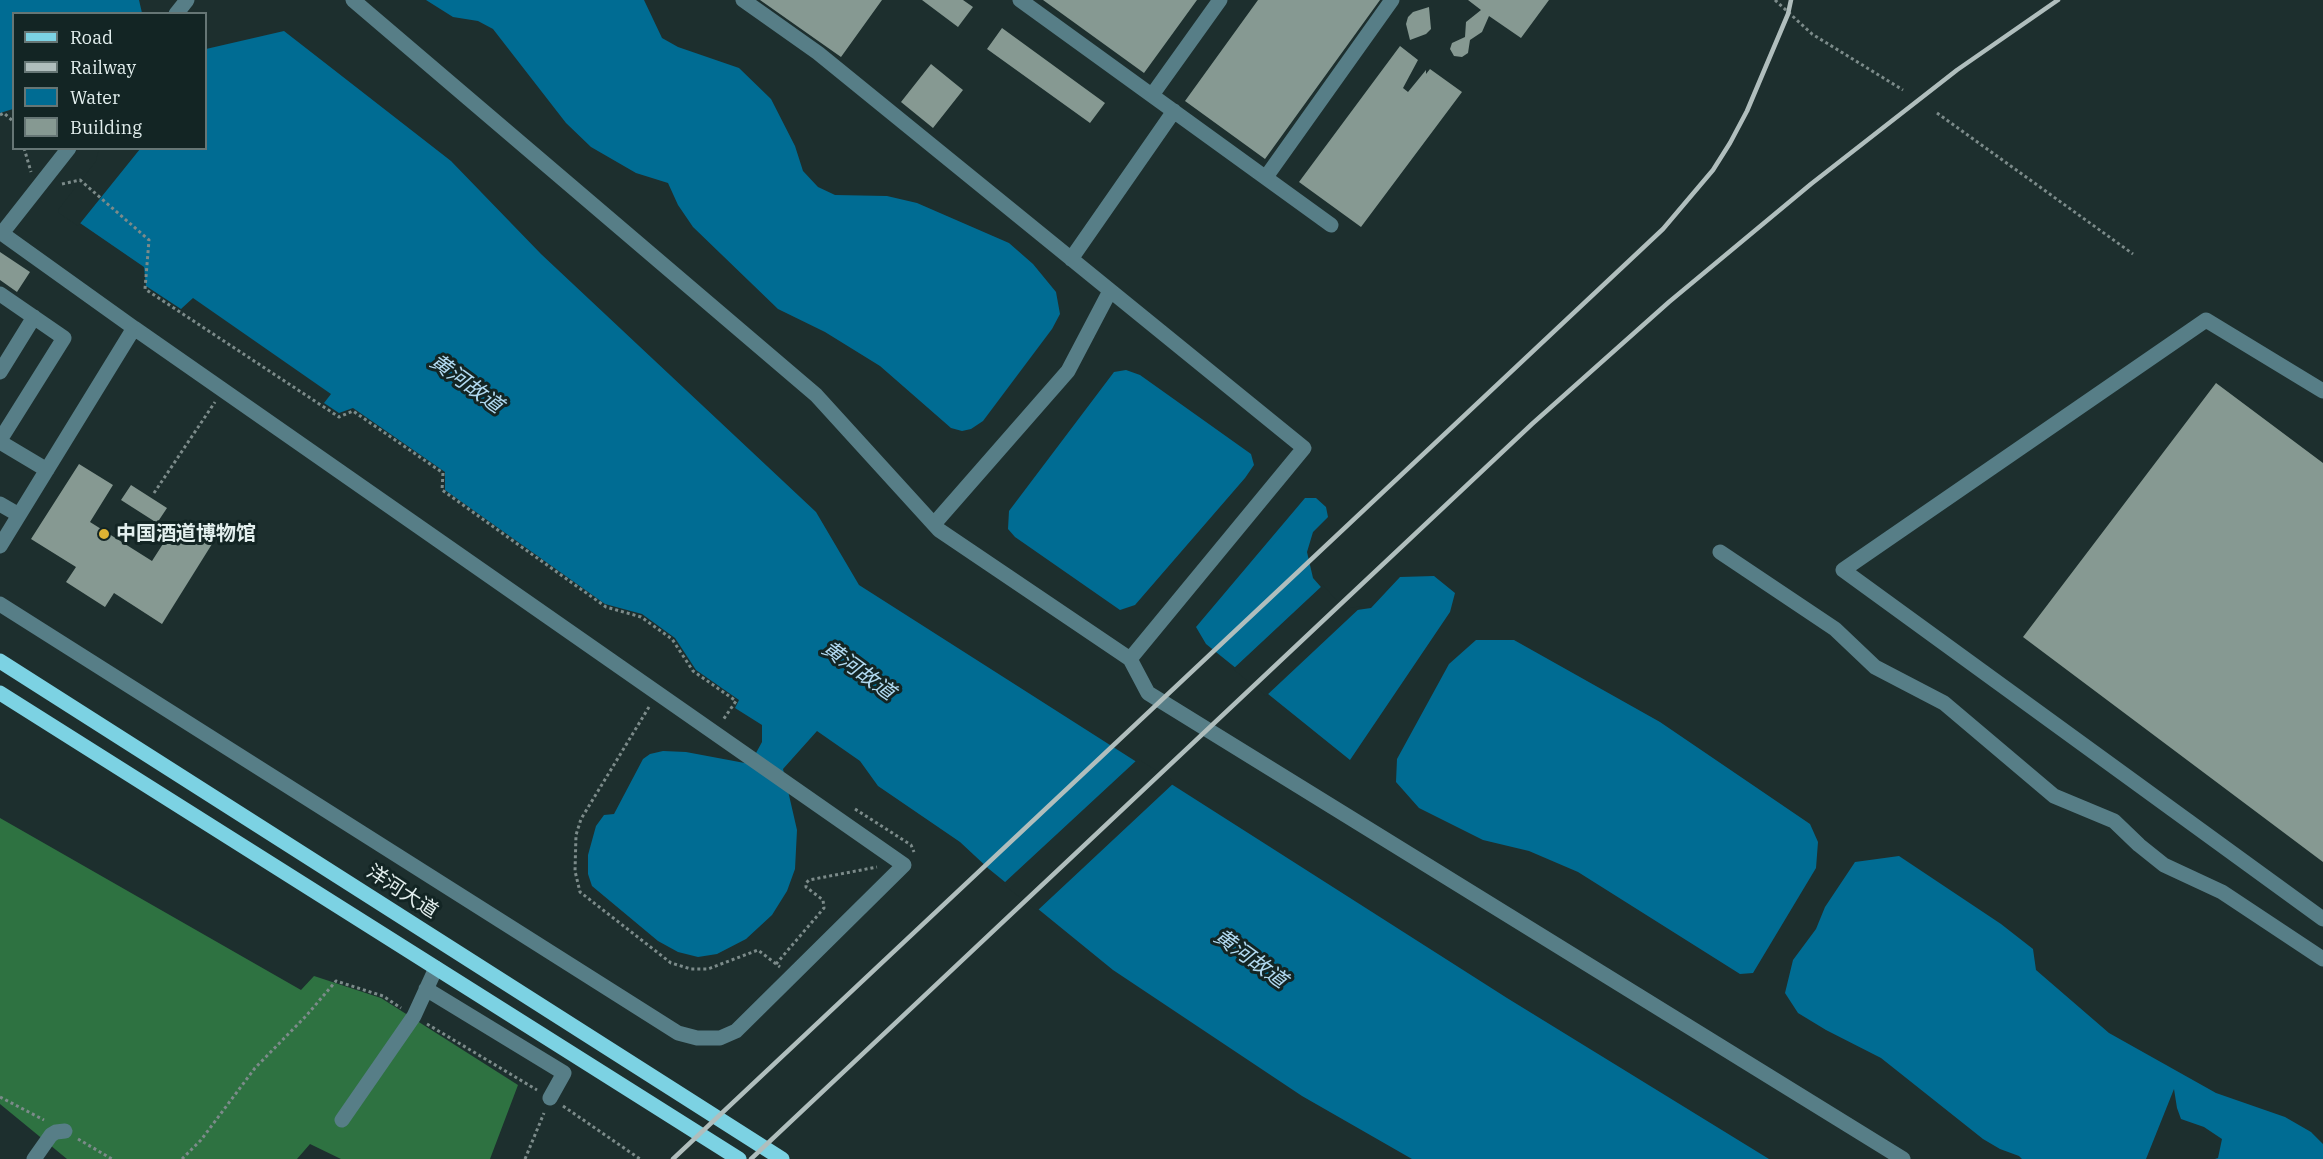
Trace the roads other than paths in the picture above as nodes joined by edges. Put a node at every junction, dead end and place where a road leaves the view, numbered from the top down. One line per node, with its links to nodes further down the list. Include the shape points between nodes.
1 (187, 0): 7 (street)
2 (353, 0): 25 (street, via 816,395)
3 (743, 0): 14 (street, via 818,53)
4 (1020, 0): 8 (street)
5 (1220, 0): 8 (street)
6 (1392, 0): 11 (street)
7 (178, 12)
8 (1152, 95): 9 (street)
9 (1174, 111): 11 (street); 14 (street)
10 (67, 150): 13 (street)
11 (1266, 177): 12 (street)
12 (1331, 225)
13 (1, 232): 18 (street)
14 (1071, 259): 15 (street)
15 (1110, 291): 25 (street, via 1068,370); 29 (street, via 1304,448)
16 (0, 294): 17 (street)
17 (34, 317): 19 (street); 21 (street, via 64,338)
18 (134, 328): 22 (street); 28 (street, via 904,865 736,1031 720,1038 678,1033)
19 (0, 372)
20 (2323, 391): 32 (street, via 2206,320 1843,570)
21 (0, 441): 22 (street)
22 (47, 470): 24 (street)
23 (0, 504): 24 (street)
24 (19, 515): 26 (street)
25 (934, 524): 29 (street)
26 (0, 546)
27 (1720, 552): 33 (street, via 1835,629 1875,667 1944,703 2054,796 2114,821 2164,865 2222,892)
28 (0, 604)
29 (1130, 659): 42 (street, via 1148,693)
30 (0, 661): 41 (main road, 洋河大道)
31 (0, 693): 34 (main road)
32 (2323, 919)
33 (2323, 959)
34 (436, 968): 35 (street); 40 (main road)
35 (426, 989): 36 (street, via 564,1073); 37 (street, via 414,1016)
36 (550, 1098)
37 (342, 1120)
38 (64, 1131): 39 (street, via 51,1135)
39 (34, 1159)
40 (740, 1159)
41 (782, 1159)
42 (1903, 1159)

